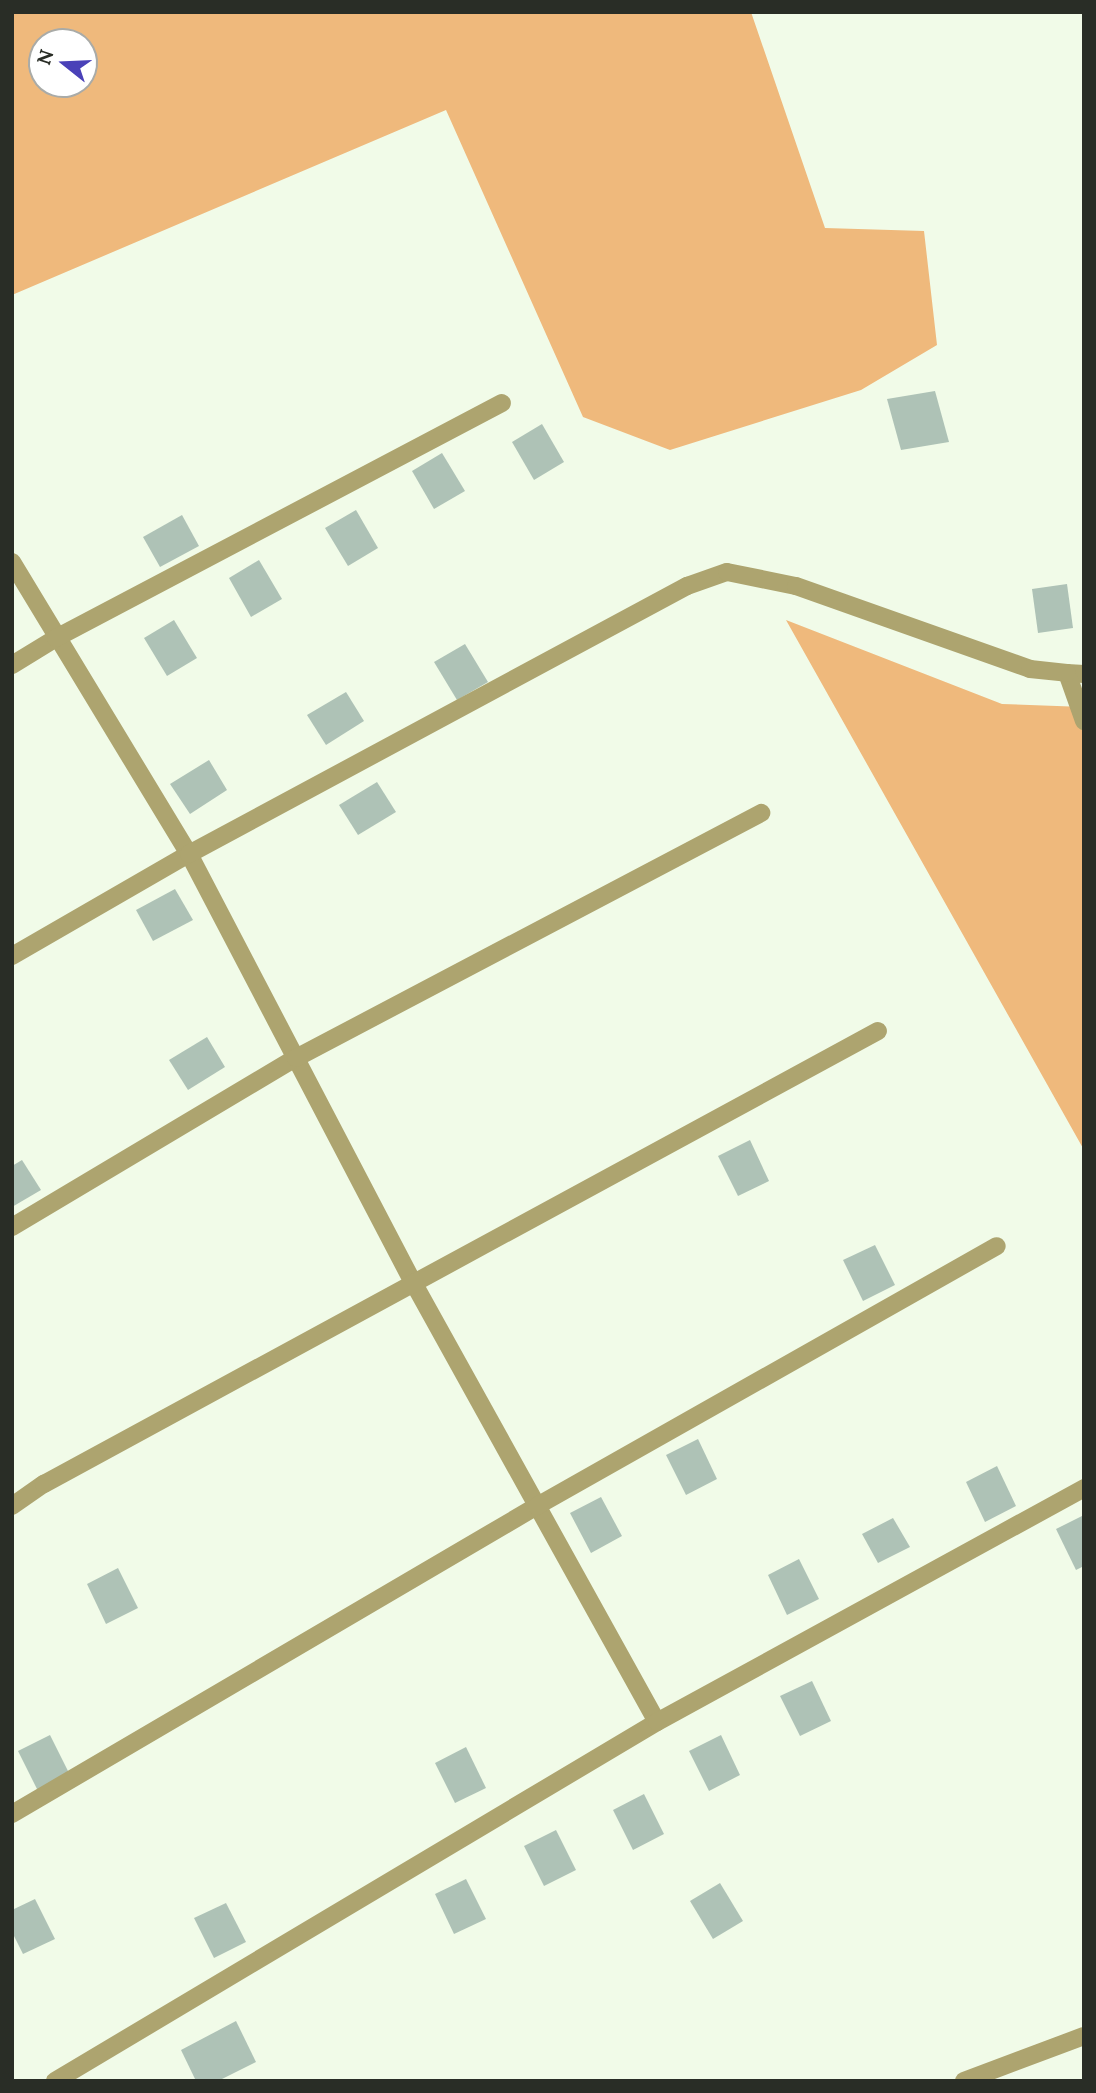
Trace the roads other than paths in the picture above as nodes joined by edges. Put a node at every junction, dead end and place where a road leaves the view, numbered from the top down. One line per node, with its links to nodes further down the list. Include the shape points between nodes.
1 (502, 403): 3 (street)
2 (12, 562): 3 (street)
3 (56, 638): 4 (street); 8 (street)
4 (12, 665)
5 (1076, 674): 6 (street); 8 (street, via 1030,669 796,586 726,572 687,586)
6 (1084, 721)
7 (761, 813): 11 (street)
8 (189, 854): 9 (street); 11 (street)
9 (12, 956)
10 (878, 1031): 14 (street)
11 (296, 1058): 12 (street); 14 (street)
12 (12, 1227)
13 (996, 1246): 17 (street)
14 (414, 1282): 16 (street, via 44,1484); 17 (street)
15 (1084, 1488): 18 (street)
16 (12, 1506)
17 (537, 1506): 18 (street); 19 (street)
18 (657, 1722): 21 (street)
19 (12, 1814)
20 (1084, 2036): 22 (street)
21 (55, 2081)
22 (964, 2081)

